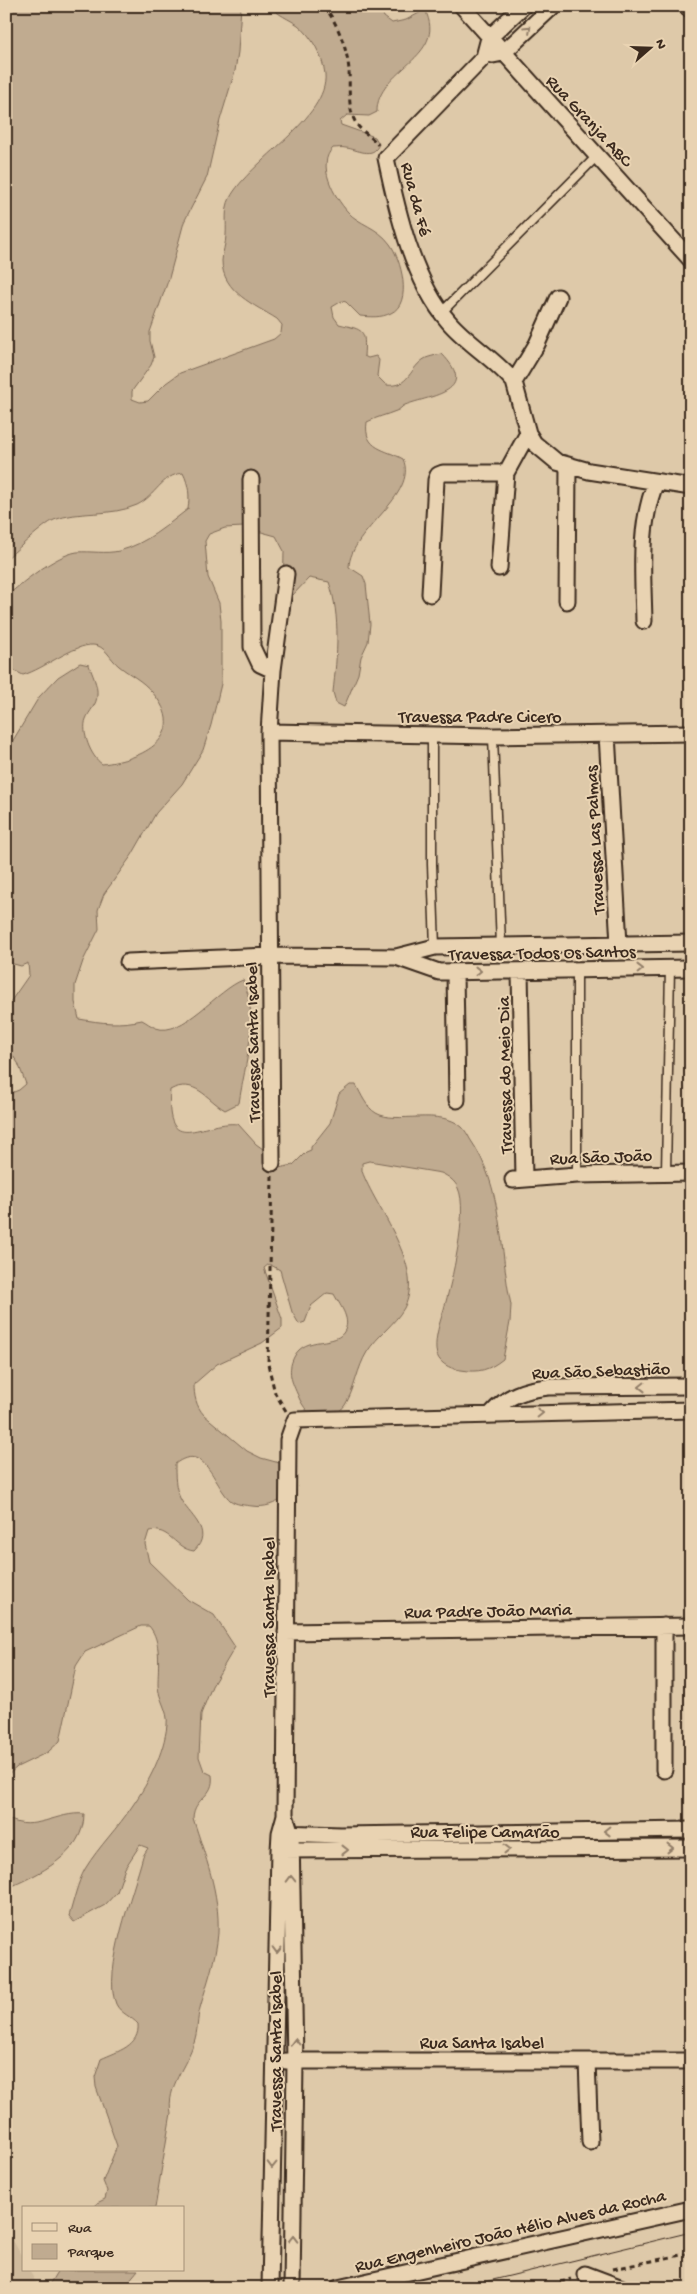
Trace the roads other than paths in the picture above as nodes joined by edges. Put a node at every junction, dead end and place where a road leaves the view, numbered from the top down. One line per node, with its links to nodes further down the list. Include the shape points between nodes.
1 (462, 6): 6 (street, Rua Granja ABC)
2 (523, 6): 6 (street)
3 (553, 6): 7 (street, one-way to 3)
4 (687, 6): 5 (street)
5 (691, 10)
6 (489, 38): 7 (street, Rua Granja ABC); 8 (street)
7 (503, 53): 8 (street); 9 (street, Rua Granja ABC)
8 (484, 57): 12 (street, Rua da Fé, via 386,158 412,252 425,286)
9 (598, 155): 10 (street, Rua Granja ABC); 12 (lane)
10 (691, 260)
11 (558, 297): 13 (street, via 537,344)
12 (441, 313): 13 (street, Rua da Fé)
13 (514, 382): 14 (street, Rua da Fé)
14 (528, 433): 15 (street, Rua da Fé, via 545,454); 16 (street)
15 (568, 466): 18 (street, Rua da Fé); 23 (street)
16 (506, 473): 20 (street); 22 (street, via 443,473 437,476)
17 (252, 478): 25 (street, via 252,647 260,664)
18 (656, 482): 19 (street, Rua da Fé); 24 (street, via 643,528)
19 (691, 487)
20 (499, 568)
21 (286, 574): 25 (street, Travessa Santa Isabel)
22 (430, 594)
23 (567, 601)
24 (644, 621)
25 (273, 670): 26 (street, Travessa Santa Isabel)
26 (268, 732): 29 (street, Travessa Padre Cicero); 35 (street, Travessa Santa Isabel)
27 (691, 733): 28 (street, Travessa Padre Cicero)
28 (607, 734): 30 (street, Travessa Padre Cicero); 32 (street, Travessa Las Palmas)
29 (432, 735): 30 (street, Travessa Padre Cicero); 34 (lane)
30 (493, 736): 33 (lane)
31 (691, 943): 32 (street, Travessa Todos Os Santos)
32 (619, 944): 33 (street, Travessa Todos Os Santos)
33 (501, 946): 34 (street, Travessa Todos Os Santos); 41 (street)
34 (435, 947): 36 (street, Travessa Todos Os Santos)
35 (270, 956): 36 (street, Travessa Todos Os Santos); 37 (street, Travessa Todos Os Santos); 45 (street, Travessa Santa Isabel)
36 (396, 957): 43 (street, Travessa Todos Os Santos, via 438,972)
37 (128, 962)
38 (670, 968): 39 (street, Travessa Todos Os Santos); 40 (street, Travessa Todos Os Santos, one-way to 38); 46 (lane)
39 (691, 968)
40 (577, 970): 42 (street, Travessa Todos Os Santos); 48 (lane)
41 (501, 971): 42 (street, Travessa Todos Os Santos); 43 (street, Travessa Todos Os Santos, one-way to 41)
42 (520, 971): 49 (street, Travessa do Meio Dia)
43 (455, 972): 44 (street)
44 (457, 1100)
45 (272, 1163)
46 (666, 1172): 47 (street, Rua São João); 48 (street, Rua São João)
47 (691, 1172)
48 (577, 1174): 49 (street, Rua São João)
49 (519, 1179)
50 (691, 1386): 52 (street, Rua São Sebastião, one-way to 52, via 532,1389 507,1398)
51 (691, 1410): 52 (street, one-way to 51)
52 (491, 1414): 55 (street, Travessa Santa Isabel, via 290,1415)
53 (664, 1626): 54 (street, Rua Padre João Maria); 55 (street, Rua Padre João Maria); 56 (street)
54 (691, 1626)
55 (286, 1632): 58 (street, Travessa Santa Isabel)
56 (664, 1770)
57 (691, 1830): 58 (street, Rua Felipe Camarão, one-way to 58)
58 (286, 1834): 60 (street, Travessa Santa Isabel)
59 (691, 1848): 60 (street, Rua Felipe Camarão, one-way to 59)
60 (285, 1850): 61 (street, Travessa Santa Isabel, one-way to 61); 64 (street, Travessa Santa Isabel, one-way to 60)
61 (274, 2061): 64 (street, Rua Santa Isabel); 68 (street, Travessa Santa Isabel, one-way to 68)
62 (587, 2061): 63 (street, Rua Santa Isabel); 64 (street, Rua Santa Isabel); 65 (street)
63 (691, 2061)
64 (295, 2062): 69 (street, Travessa Santa Isabel, one-way to 64)
65 (590, 2142)
66 (691, 2209): 70 (street, Rua Engenheiro João Hélio Alves da Rocha)
67 (585, 2274): 71 (street)
68 (270, 2288)
69 (292, 2288)
70 (338, 2288)
71 (622, 2288)

